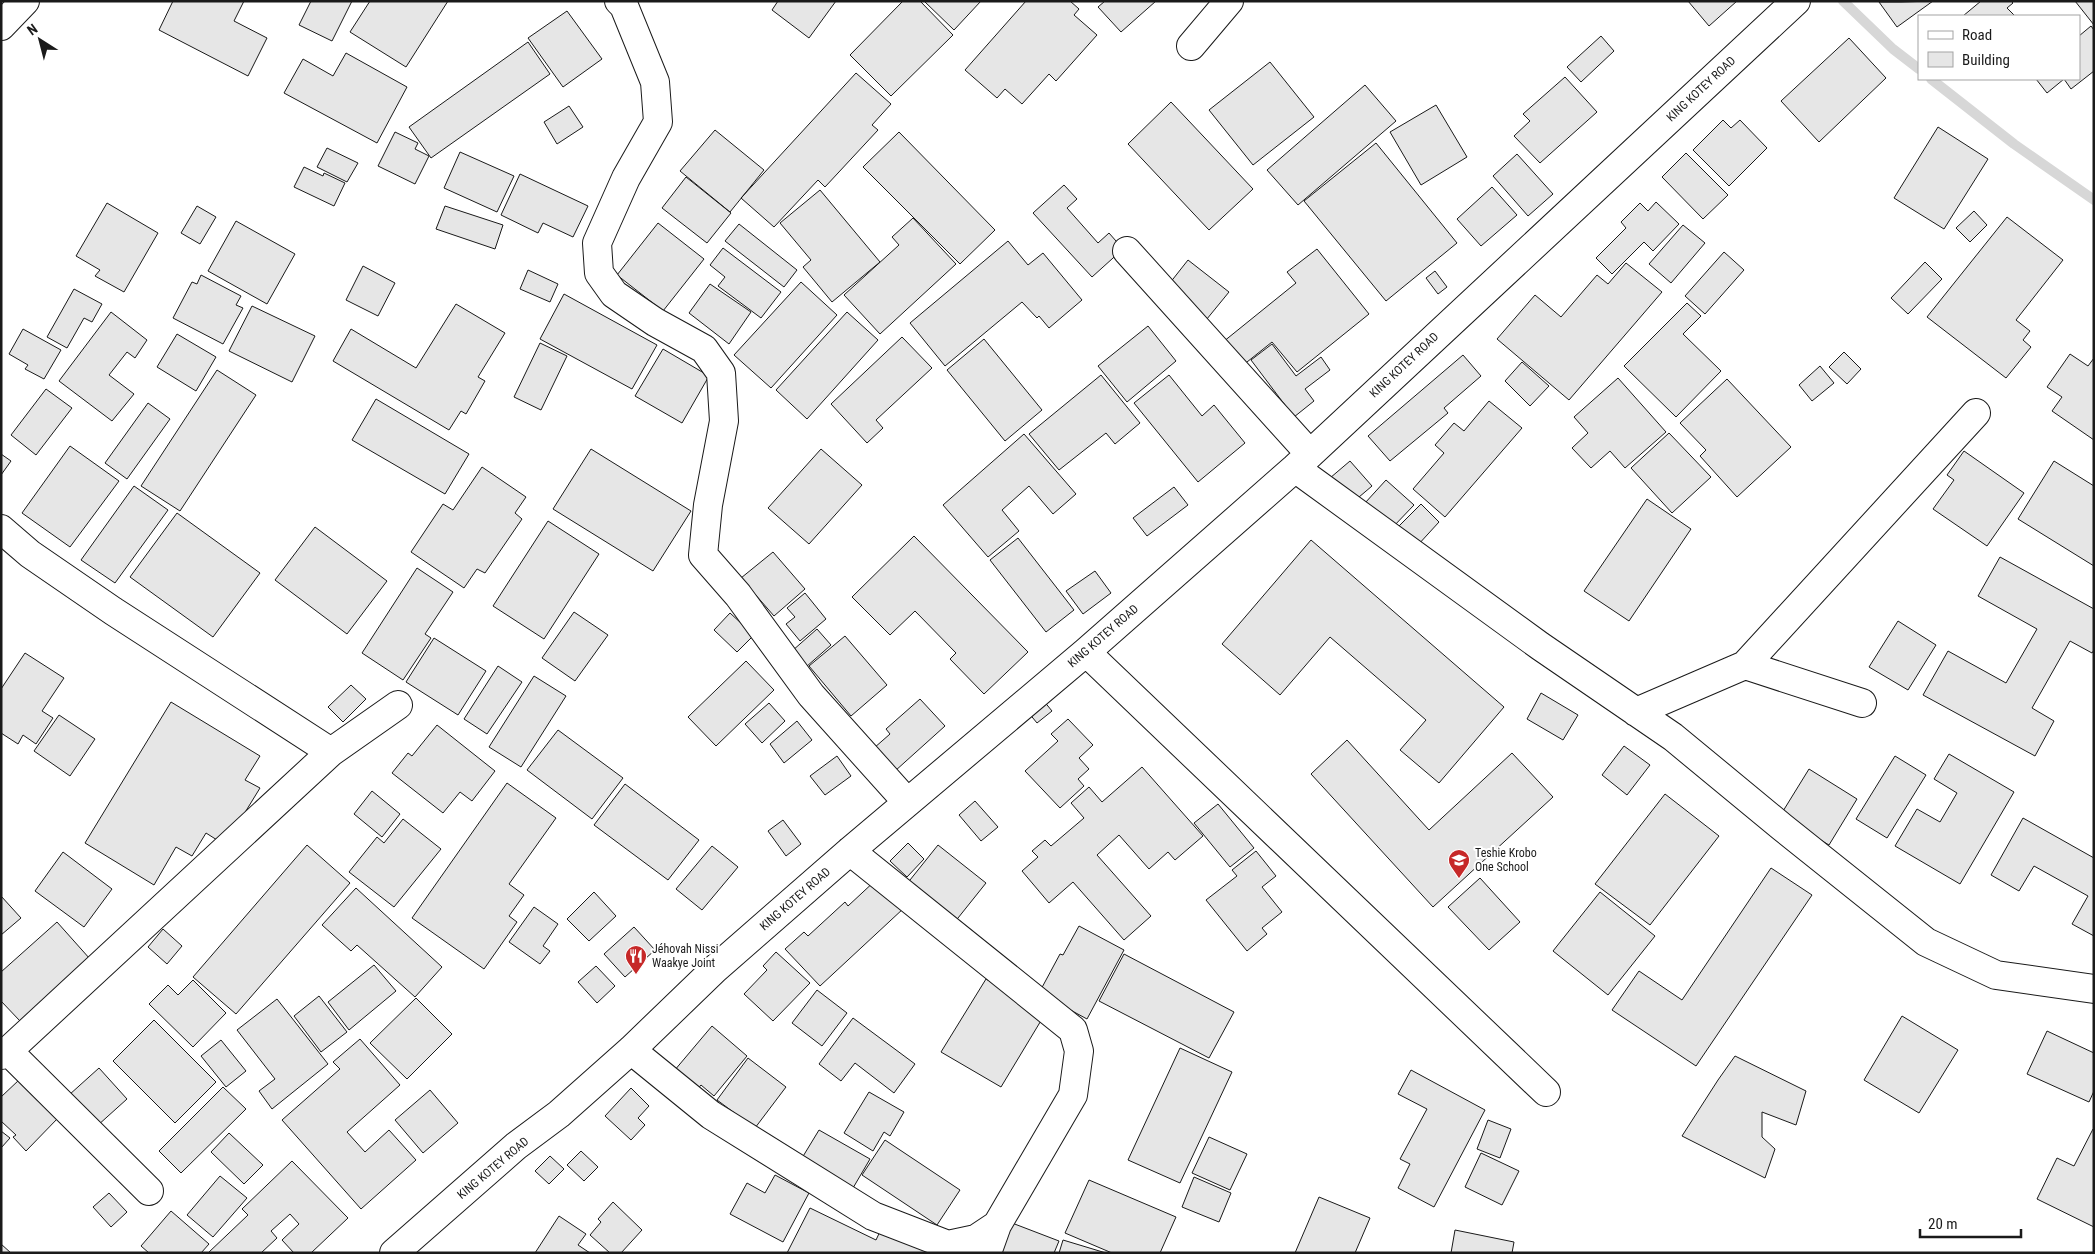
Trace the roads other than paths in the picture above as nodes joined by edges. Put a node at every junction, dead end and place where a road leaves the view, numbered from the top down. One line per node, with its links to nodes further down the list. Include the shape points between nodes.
1 (25, 1): 5 (street)
2 (619, 1): 17 (street, via 624,6 655,82 658,122 626,178 597,242 599,274 614,294 655,322 704,349 721,373 724,420 708,505 703,555 738,595 811,696)
3 (1229, 1): 6 (street)
4 (1790, 7): 9 (street, KING KOTEY ROAD)
5 (1, 26)
6 (1191, 46)
7 (1127, 251): 9 (street)
8 (1976, 413): 12 (street)
9 (1302, 461): 11 (street, KING KOTEY ROAD); 15 (street, via 1540,646)
10 (1, 530): 16 (street, via 30,554 113,610)
11 (1086, 652): 17 (street, KING KOTEY ROAD); 22 (street)
12 (1745, 665): 13 (street); 15 (street)
13 (1862, 702)
14 (398, 705): 16 (street)
15 (1636, 712): 19 (street, via 1673,737 1926,942 1996,975)
16 (331, 752): 21 (street)
17 (907, 802): 18 (street, KING KOTEY ROAD)
18 (850, 851): 20 (street, KING KOTEY ROAD, via 715,969); 24 (street, via 1073,1030 1079,1051 1073,1095)
19 (2094, 989)
20 (631, 1050): 24 (street, via 711,1115 873,1216 948,1245 976,1239); 25 (street, KING KOTEY ROAD)
21 (5, 1053): 23 (street)
22 (1546, 1092)
23 (148, 1191)
24 (997, 1225): 26 (street)
25 (394, 1253)
26 (987, 1253)

